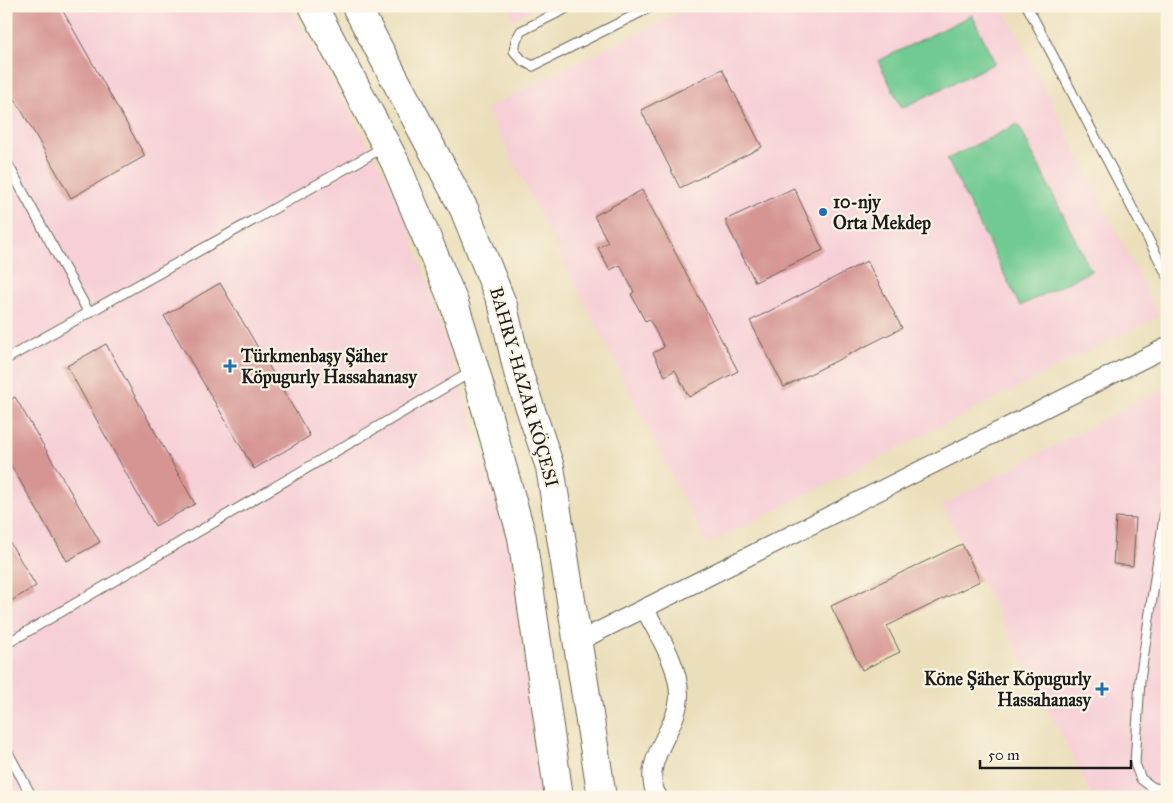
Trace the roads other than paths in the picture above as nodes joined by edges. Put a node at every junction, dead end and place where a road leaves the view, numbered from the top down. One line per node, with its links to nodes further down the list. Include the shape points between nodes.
1 (313, 6): 6 (highway)
2 (356, 6): 15 (highway, BAHRY-HAZAR KÖÇESI, via 464,209 503,306 518,372 550,467)
3 (571, 6): 4 (lane, via 521,32 514,51 523,61 533,66)
4 (652, 6)
5 (1027, 6): 8 (lane)
6 (386, 145): 9 (lane); 12 (highway, via 454,303)
7 (6, 161): 9 (lane)
8 (1167, 275)
9 (89, 312): 11 (lane)
10 (1167, 347): 14 (street)
11 (6, 359)
12 (475, 370): 16 (lane); 20 (highway, via 522,537)
13 (1167, 497): 18 (lane, via 1140,680 1135,764 1141,779 1152,787)
14 (644, 609): 15 (street); 22 (street, via 676,670 679,696 674,717 654,760 653,790)
15 (579, 641): 21 (highway, BAHRY-HAZAR KÖÇESI)
16 (6, 644)
17 (6, 749): 19 (lane)
18 (1167, 791)
19 (32, 797)
20 (559, 797)
21 (602, 797)
22 (658, 797)

